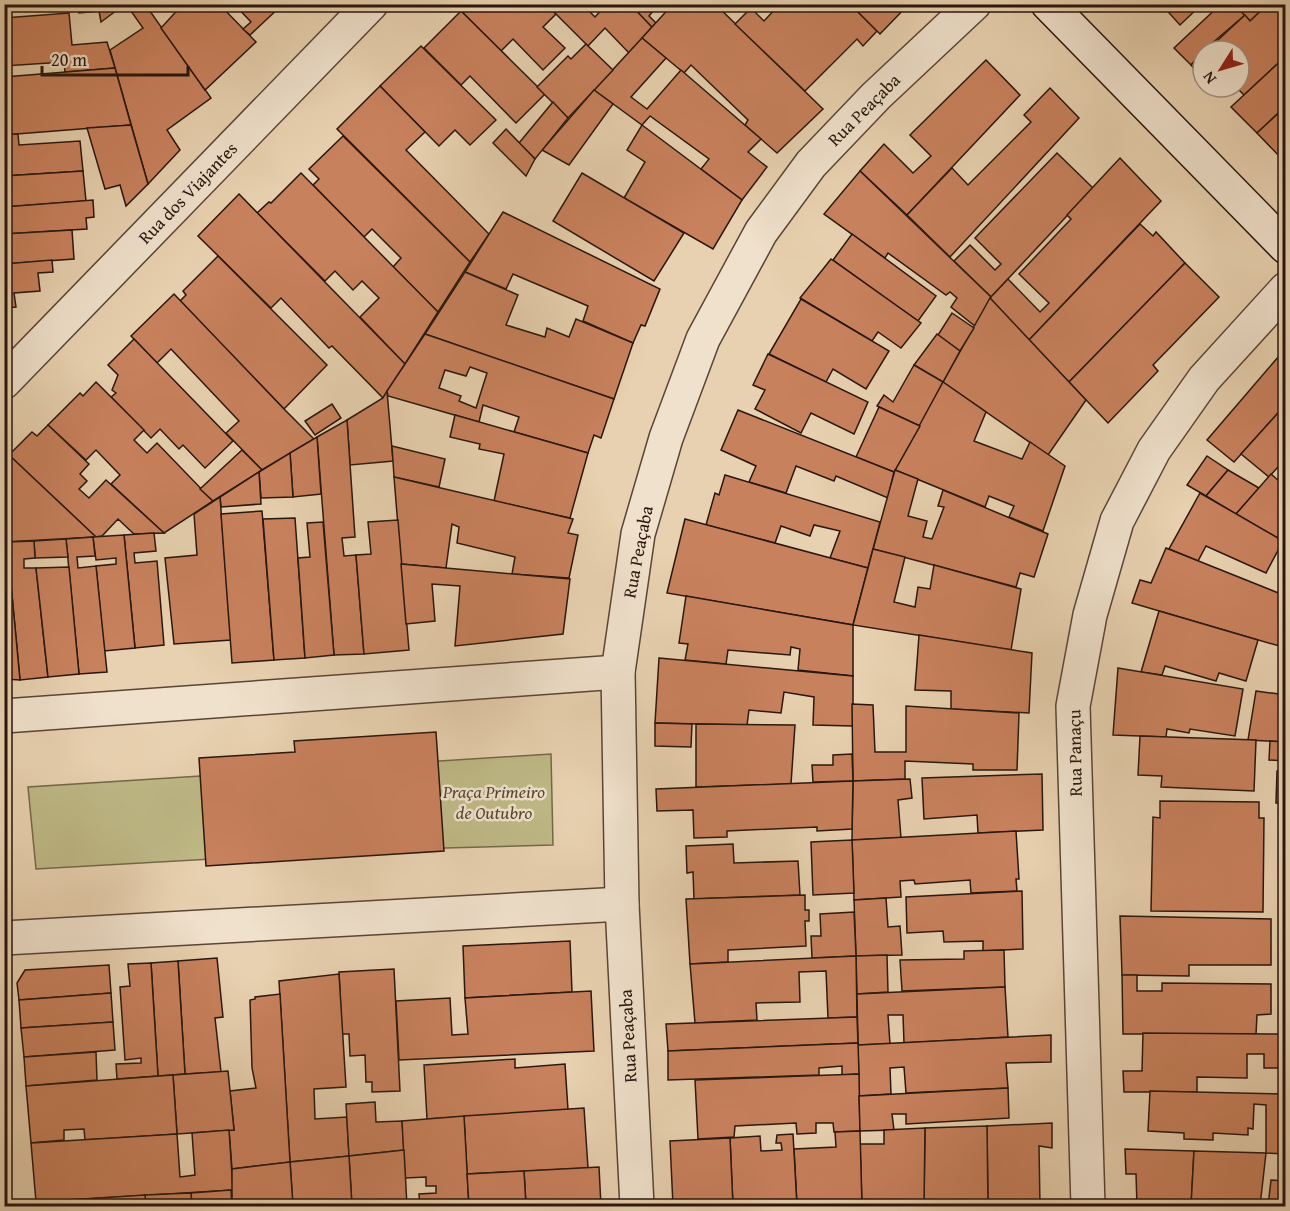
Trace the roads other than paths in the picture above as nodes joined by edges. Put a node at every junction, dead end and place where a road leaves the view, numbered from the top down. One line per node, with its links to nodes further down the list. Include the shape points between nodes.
1 (371, 4): 6 (street, Rua dos Viajantes)
2 (974, 4): 7 (street, Rua Peaçaba, via 811,164 761,232 703,339 666,438 639,534)
3 (1048, 4): 4 (street)
4 (1286, 247)
5 (1286, 289): 12 (street, Rua Panaçu, via 1204,379 1154,450 1117,521 1090,615 1073,706)
6 (4, 382)
7 (618, 672): 8 (street); 9 (street, Rua Peaçaba)
8 (4, 716)
9 (621, 904): 10 (street); 11 (street, Rua Peaçaba)
10 (4, 938)
11 (637, 1206)
12 (1088, 1206)

